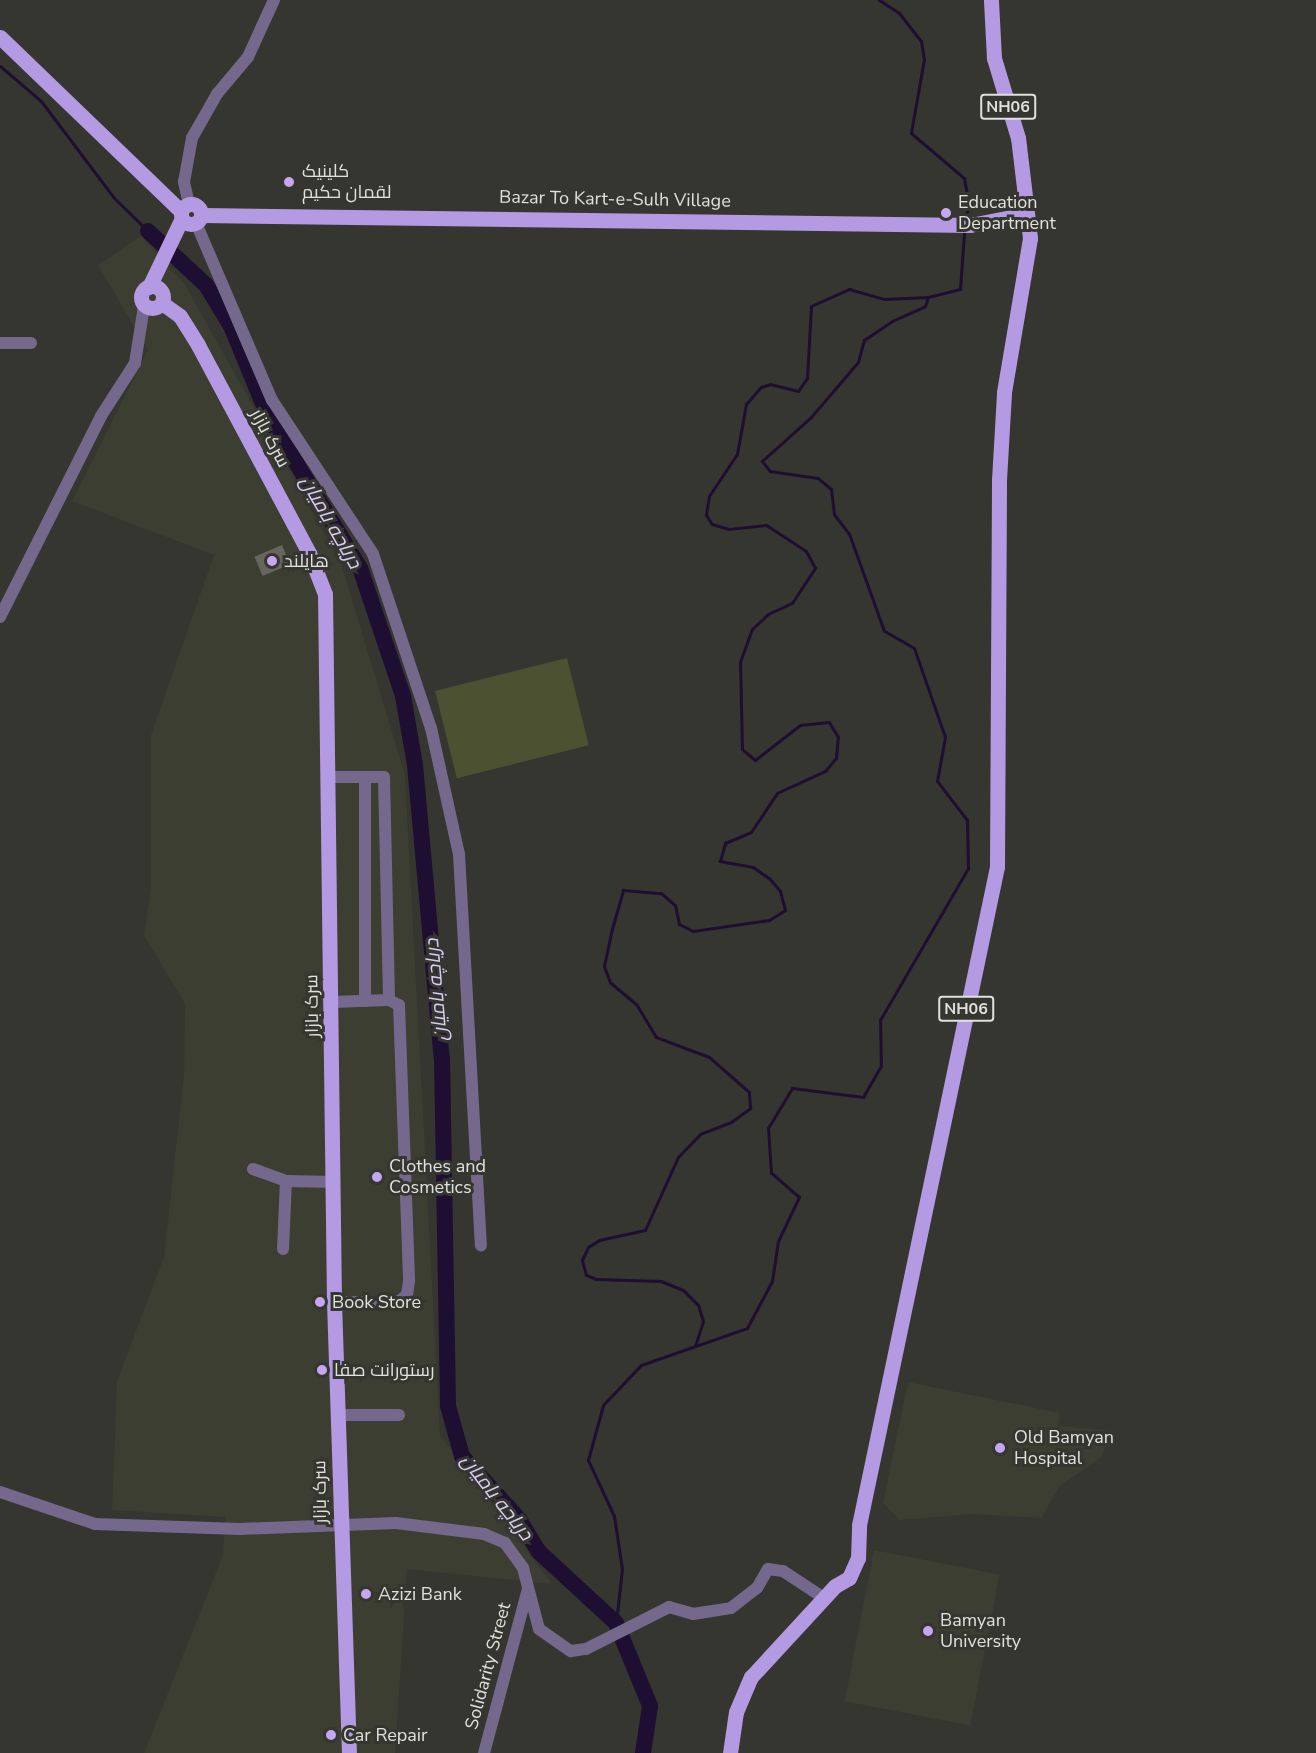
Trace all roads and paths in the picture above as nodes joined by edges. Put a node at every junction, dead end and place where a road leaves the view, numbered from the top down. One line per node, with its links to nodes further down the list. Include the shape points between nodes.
1 (274, 0): 5 (street, via 248,57 217,94 192,138 184,182)
2 (991, 0): 4 (main road, NH06, via 994,58 1018,138)
3 (0, 37): 5 (main road)
4 (1027, 214): 5 (main road, Bazar To Kart-e-Sulh Village, via 963,225); 28 (main road, NH06, via 1030,238 1004,392 999,480 997,867 859,1525 858,1558 849,1578)
5 (189, 216): 6 (main road); 20 (street, via 272,400 374,554 431,728 459,854)
6 (153, 287): 7 (main road); 8 (main road, via 141,295)
7 (162, 303): 8 (main road, via 154,309); 12 (main road, سرک بازار, via 180,316 198,345 318,570 325,594)
8 (144, 306): 11 (street, via 135,363 101,416)
9 (31, 343): 10 (street)
10 (0, 344)
11 (0, 617)
12 (327, 777): 13 (street); 16 (main road, سرک بازار)
13 (365, 777): 14 (street, via 384,777); 15 (street)
14 (389, 1000): 15 (street); 22 (street, via 399,1005 407,1295 398,1302)
15 (366, 1001): 16 (street)
16 (332, 1002): 19 (main road, سرک بازار)
17 (253, 1169): 18 (street)
18 (286, 1181): 19 (street); 21 (street)
19 (334, 1182): 22 (main road, سرک بازار)
20 (481, 1245)
21 (283, 1249)
22 (334, 1302): 23 (main road, سرک بازار)
23 (338, 1415): 24 (street); 26 (main road, سرک بازار)
24 (399, 1415)
25 (0, 1492): 26 (street, via 95,1524 249,1529)
26 (340, 1523): 27 (street, via 396,1522 484,1534 505,1543 523,1568); 29 (main road, سرک بازار)
27 (528, 1588): 28 (street, via 539,1629 571,1651 669,1607 693,1614 731,1608 757,1588 768,1569 783,1571); 30 (street, Solidarity Street)
28 (824, 1598): 31 (main road, NH06, via 752,1677 736,1712)
29 (349, 1753)
30 (484, 1753)
31 (730, 1753)

